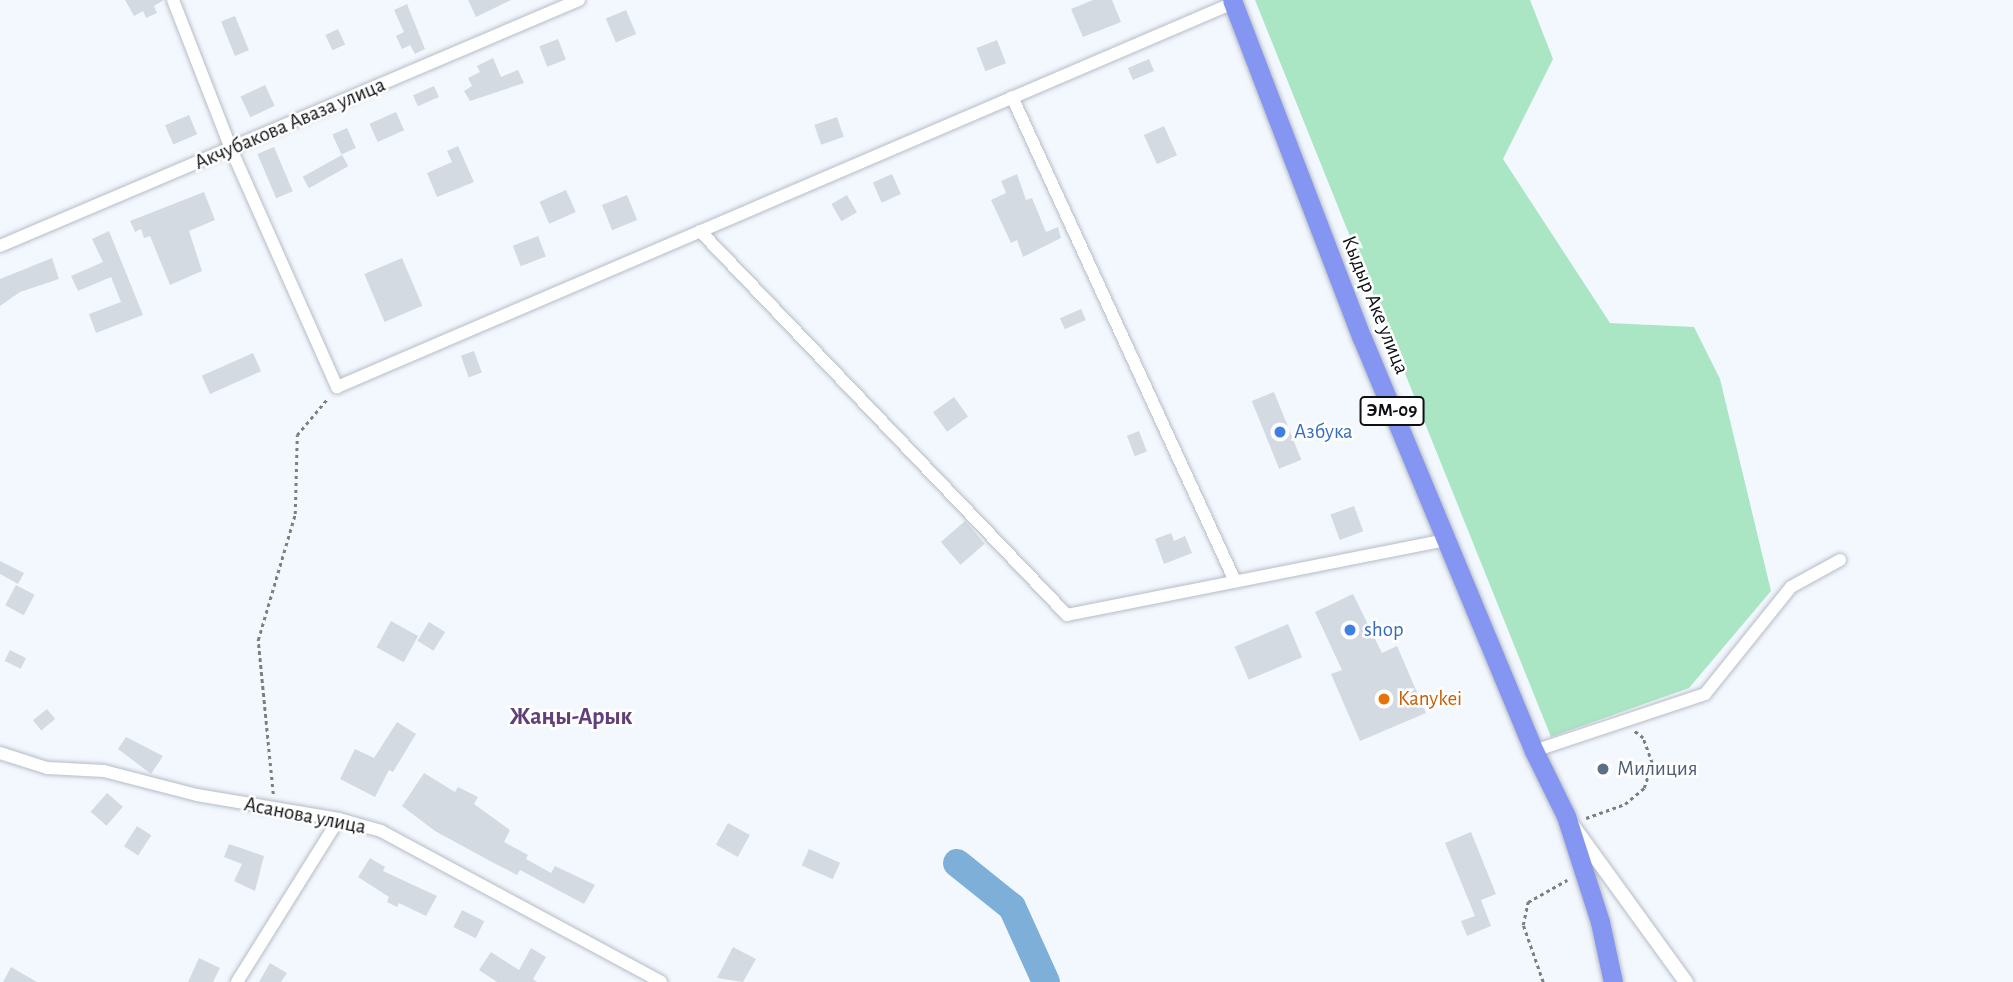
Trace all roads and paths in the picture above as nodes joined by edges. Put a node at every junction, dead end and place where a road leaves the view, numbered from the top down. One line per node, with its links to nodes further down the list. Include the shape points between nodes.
1 (173, 0): 5 (street)
2 (579, 0): 5 (street, Акчубакова Аваза улица)
3 (1233, 2): 4 (street); 9 (highway, Кыдыр Аке улица / ЭМ-09, via 1362,338)
4 (1012, 97): 6 (street); 11 (street)
5 (232, 149): 7 (street, Акчубакова Аваза улица); 8 (street)
6 (700, 231): 8 (street); 11 (street, via 1068,615)
7 (0, 246)
8 (337, 387): 15 (path, via 298,435 295,514 258,640)
9 (1446, 540): 11 (street); 13 (highway, Кыдыр Аке улица / ЭМ-09)
10 (1840, 560): 12 (street, via 1791,587 1705,694)
11 (1235, 581)
12 (1623, 723): 13 (street); 17 (path, via 1643,738 1651,763 1644,788 1625,804)
13 (1534, 751): 17 (highway, Кыдыр Аке улица / ЭМ-09)
14 (0, 753): 15 (street, Асанова улица, via 47,768 104,771 197,795)
15 (275, 808): 16 (street, Асанова улица)
16 (339, 819): 19 (street); 20 (street, Асанова улица, via 381,831)
17 (1568, 820): 18 (highway, ЭМ-09); 23 (street)
18 (1584, 874): 21 (path, via 1528,902 1523,925); 22 (highway, ЭМ-09)
19 (237, 982)
20 (661, 982)
21 (1543, 982)
22 (1613, 982)
23 (1686, 982)

